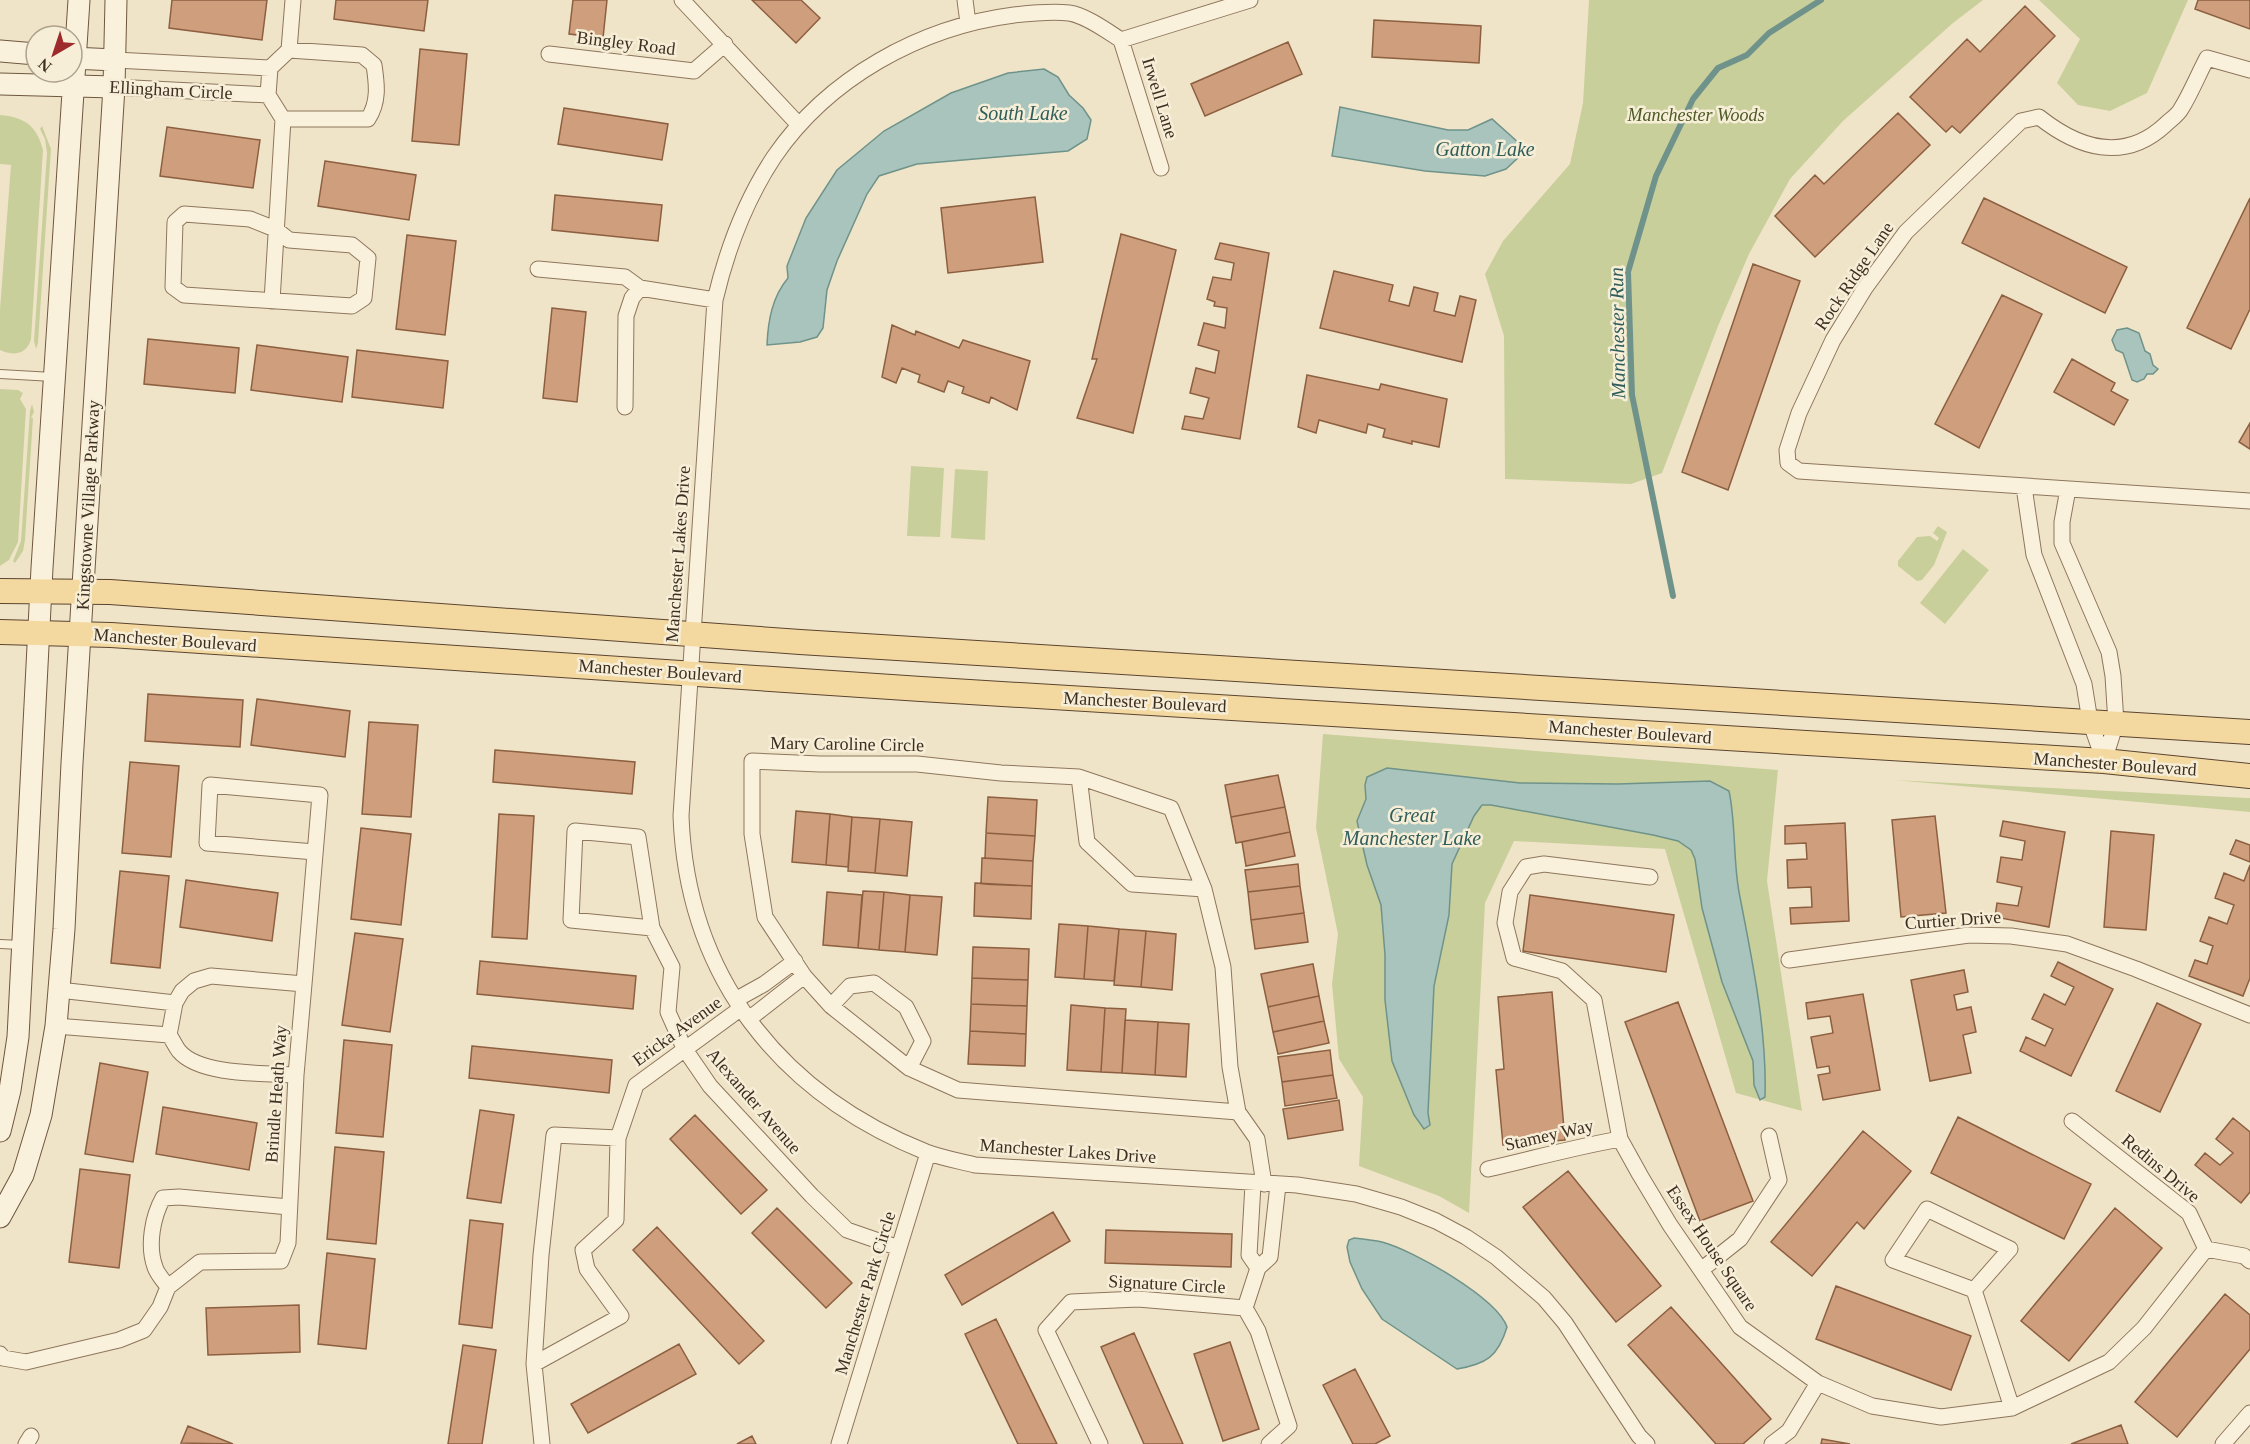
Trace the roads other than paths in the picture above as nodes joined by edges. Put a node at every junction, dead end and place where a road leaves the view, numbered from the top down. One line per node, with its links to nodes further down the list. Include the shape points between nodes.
1 (79, 0): 8 (street)
2 (116, 0): 16 (street, Kingstowne Village Parkway)
3 (293, 0): 11 (street)
4 (682, 0): 10 (street)
5 (965, 0): 7 (street)
6 (1250, 0): 9 (street)
7 (968, 23): 9 (street, Manchester Lakes Drive, via 1035,12 1071,13); 24 (street, Manchester Lakes Drive, via 905,46 880,60 842,86)
8 (77, 24)
9 (1121, 40): 25 (street, Irwell Lane)
10 (724, 44): 14 (street, Bingley Road, via 694,71); 24 (street)
11 (289, 50): 17 (street); 23 (street, via 362,55 374,65 377,90 374,110 368,119)
12 (0, 51): 13 (street)
13 (24, 53)
14 (549, 54)
15 (84, 59): 16 (street)
16 (115, 60): 17 (street, Ellingham Circle); 21 (street, Kingstowne Village Parkway)
17 (270, 68): 22 (street)
18 (2250, 70): 34 (street, Rock Ridge Lane, via 2206,58 2181,110 2152,137 2123,147 2091,146 2059,133 2039,117 2021,121 1906,232 1865,288 1833,340 1798,413 1787,450 1788,463 1799,471)
19 (0, 84): 20 (street, Ellingham Circle)
20 (73, 87): 21 (street, Ellingham Circle); 32 (street)
21 (114, 87): 22 (street, Ellingham Circle); 39 (street, Kingstowne Village Parkway)
22 (268, 95): 23 (street)
23 (283, 119): 26 (street)
24 (799, 125): 29 (street, Manchester Lakes Drive, via 752,194 738,224)
25 (1161, 168)
26 (275, 229): 30 (street); 30 (street, via 289,240 352,245 368,258 364,298 352,306); 30 (street, via 250,219 184,214 175,222 173,286 178,291 184,295)
27 (538, 268): 28 (street, via 625,277)
28 (640, 288): 29 (street); 33 (street, via 626,316)
29 (715, 300): 43 (street, Manchester Lakes Drive)
30 (272, 301)
31 (0, 374): 32 (lane)
32 (55, 377): 38 (street)
33 (625, 408)
34 (2024, 487): 35 (street, Rock Ridge Lane); 45 (street, via 2034,555 2084,684)
35 (2068, 489): 36 (street, Rock Ridge Lane); 46 (street, via 2062,543 2109,652)
36 (2250, 501)
37 (0, 591): 38 (main road)
38 (41, 592): 39 (main road); 41 (street)
39 (83, 592): 42 (street, Kingstowne Village Parkway); 43 (main road)
40 (0, 632): 41 (main road, Manchester Boulevard)
41 (39, 633): 42 (main road, Manchester Boulevard); 56 (street)
42 (80, 634): 44 (main road, Manchester Boulevard); 61 (street, Kingstowne Village Parkway)
43 (692, 634): 44 (street, Manchester Lakes Drive); 45 (main road)
44 (689, 673): 48 (main road, Manchester Boulevard); 64 (street, Manchester Lakes Drive, via 681,816 687,879 705,940)
45 (2090, 721): 46 (main road); 48 (street)
46 (2116, 723): 47 (main road); 48 (street)
47 (2250, 732)
48 (2104, 761): 49 (main road, Manchester Boulevard)
49 (2250, 776)
50 (1079, 777): 53 (street, Mary Caroline Circle, via 1171,808); 53 (street, via 1087,842 1132,884); 58 (street, Mary Caroline Circle, via 917,764 752,761 752,834 765,916)
51 (315, 852): 51 (street, Brindle Heath Way, via 320,795 210,785 207,843); 60 (street, Brindle Heath Way)
52 (1650, 877): 76 (street, Essex House Square, via 1544,864 1526,867 1510,892 1505,923 1514,958 1562,971 1594,1000)
53 (1204, 889): 71 (street, Mary Caroline Circle, via 1222,967)
54 (652, 928): 54 (street, Alexander Avenue, via 571,920 575,831 638,837); 68 (street, Alexander Avenue, via 672,967 668,1012)
55 (0, 944): 56 (lane)
56 (22, 945): 73 (street, via 18,1037)
57 (1789, 960): 65 (street, Curtier Drive, via 1969,935 2011,936 2067,944)
58 (795, 961): 59 (street, Mary Caroline Circle); 64 (street, via 764,984)
59 (804, 976): 63 (street, Mary Caroline Circle); 64 (street)
60 (304, 984): 62 (street, via 211,976 194,981); 70 (street, Brindle Heath Way)
61 (59, 990): 62 (street); 66 (street, Kingstowne Village Parkway)
62 (175, 1003): 67 (street)
63 (831, 1006): 69 (street, Mary Caroline Circle); 69 (street, via 850,986 874,983 906,1007 923,1041)
64 (742, 1009): 68 (street, Ericka Avenue); 77 (street, Manchester Lakes Drive, via 780,1058 810,1086 863,1121)
65 (2250, 1016)
66 (56, 1026): 67 (street); 81 (street, Kingstowne Village Parkway, via 40,1115 23,1175)
67 (169, 1035): 70 (street, via 180,1052 210,1069)
68 (684, 1048): 75 (street, Ericka Avenue, via 636,1085); 82 (street, Alexander Avenue, via 710,1086 847,1230)
69 (909, 1068): 71 (street, Mary Caroline Circle, via 958,1090)
70 (296, 1075): 80 (street, Brindle Heath Way)
71 (1238, 1112): 79 (street, Mary Caroline Circle, via 1257,1139)
72 (2072, 1121): 83 (street, Redins Drive, via 2189,1213)
73 (0, 1131)
74 (1768, 1136): 86 (street, via 1779,1180 1740,1239)
75 (618, 1138): 91 (street, via 554,1135); 91 (street, Ericka Avenue, via 616,1220 583,1250 587,1269 621,1316)
76 (1620, 1139): 78 (street, Stamey Way); 86 (street, Essex House Square)
77 (928, 1153): 79 (street, Manchester Lakes Drive, via 975,1165); 82 (street, Manchester Park Circle)
78 (1488, 1168)
79 (1265, 1184): 85 (street, via 1249,1255); 85 (street, Signature Circle, via 1270,1257); 96 (street, Manchester Lakes Drive, via 1356,1194 1401,1207 1436,1221 1496,1257 1544,1298 1565,1323)
80 (290, 1207): 87 (street, Brindle Heath Way, via 288,1243 281,1261 200,1262); 87 (street, via 163,1198 155,1213 152,1246 155,1267)
81 (0, 1217)
82 (898, 1248): 98 (street, Manchester Park Circle)
83 (2206, 1249): 84 (street, via 2244,1256); 93 (street, Essex House Square, via 2144,1328 2109,1362)
84 (2250, 1261)
85 (1258, 1268): 89 (street, Signature Circle)
86 (1701, 1270): 92 (street, Essex House Square, via 1740,1327)
87 (168, 1287): 90 (street, Brindle Heath Way, via 149,1323 135,1334 26,1362)
88 (1974, 1290): 88 (street, via 1893,1260 1927,1209 2010,1249); 93 (street)
89 (1245, 1308): 99 (street, Signature Circle, via 1138,1299 1071,1302 1046,1330); 100 (street, Signature Circle, via 1258,1331 1289,1426)
90 (0, 1354)
91 (534, 1364): 97 (street)
92 (1818, 1383): 93 (street, Essex House Square, via 1872,1406 1941,1417); 95 (street)
93 (2012, 1408)
94 (2250, 1413): 102 (street)
95 (1788, 1438): 101 (street)
96 (1639, 1441)
97 (542, 1444)
98 (839, 1444)
99 (1100, 1444)
100 (1269, 1444)
101 (1773, 1444)
102 (2223, 1444)

